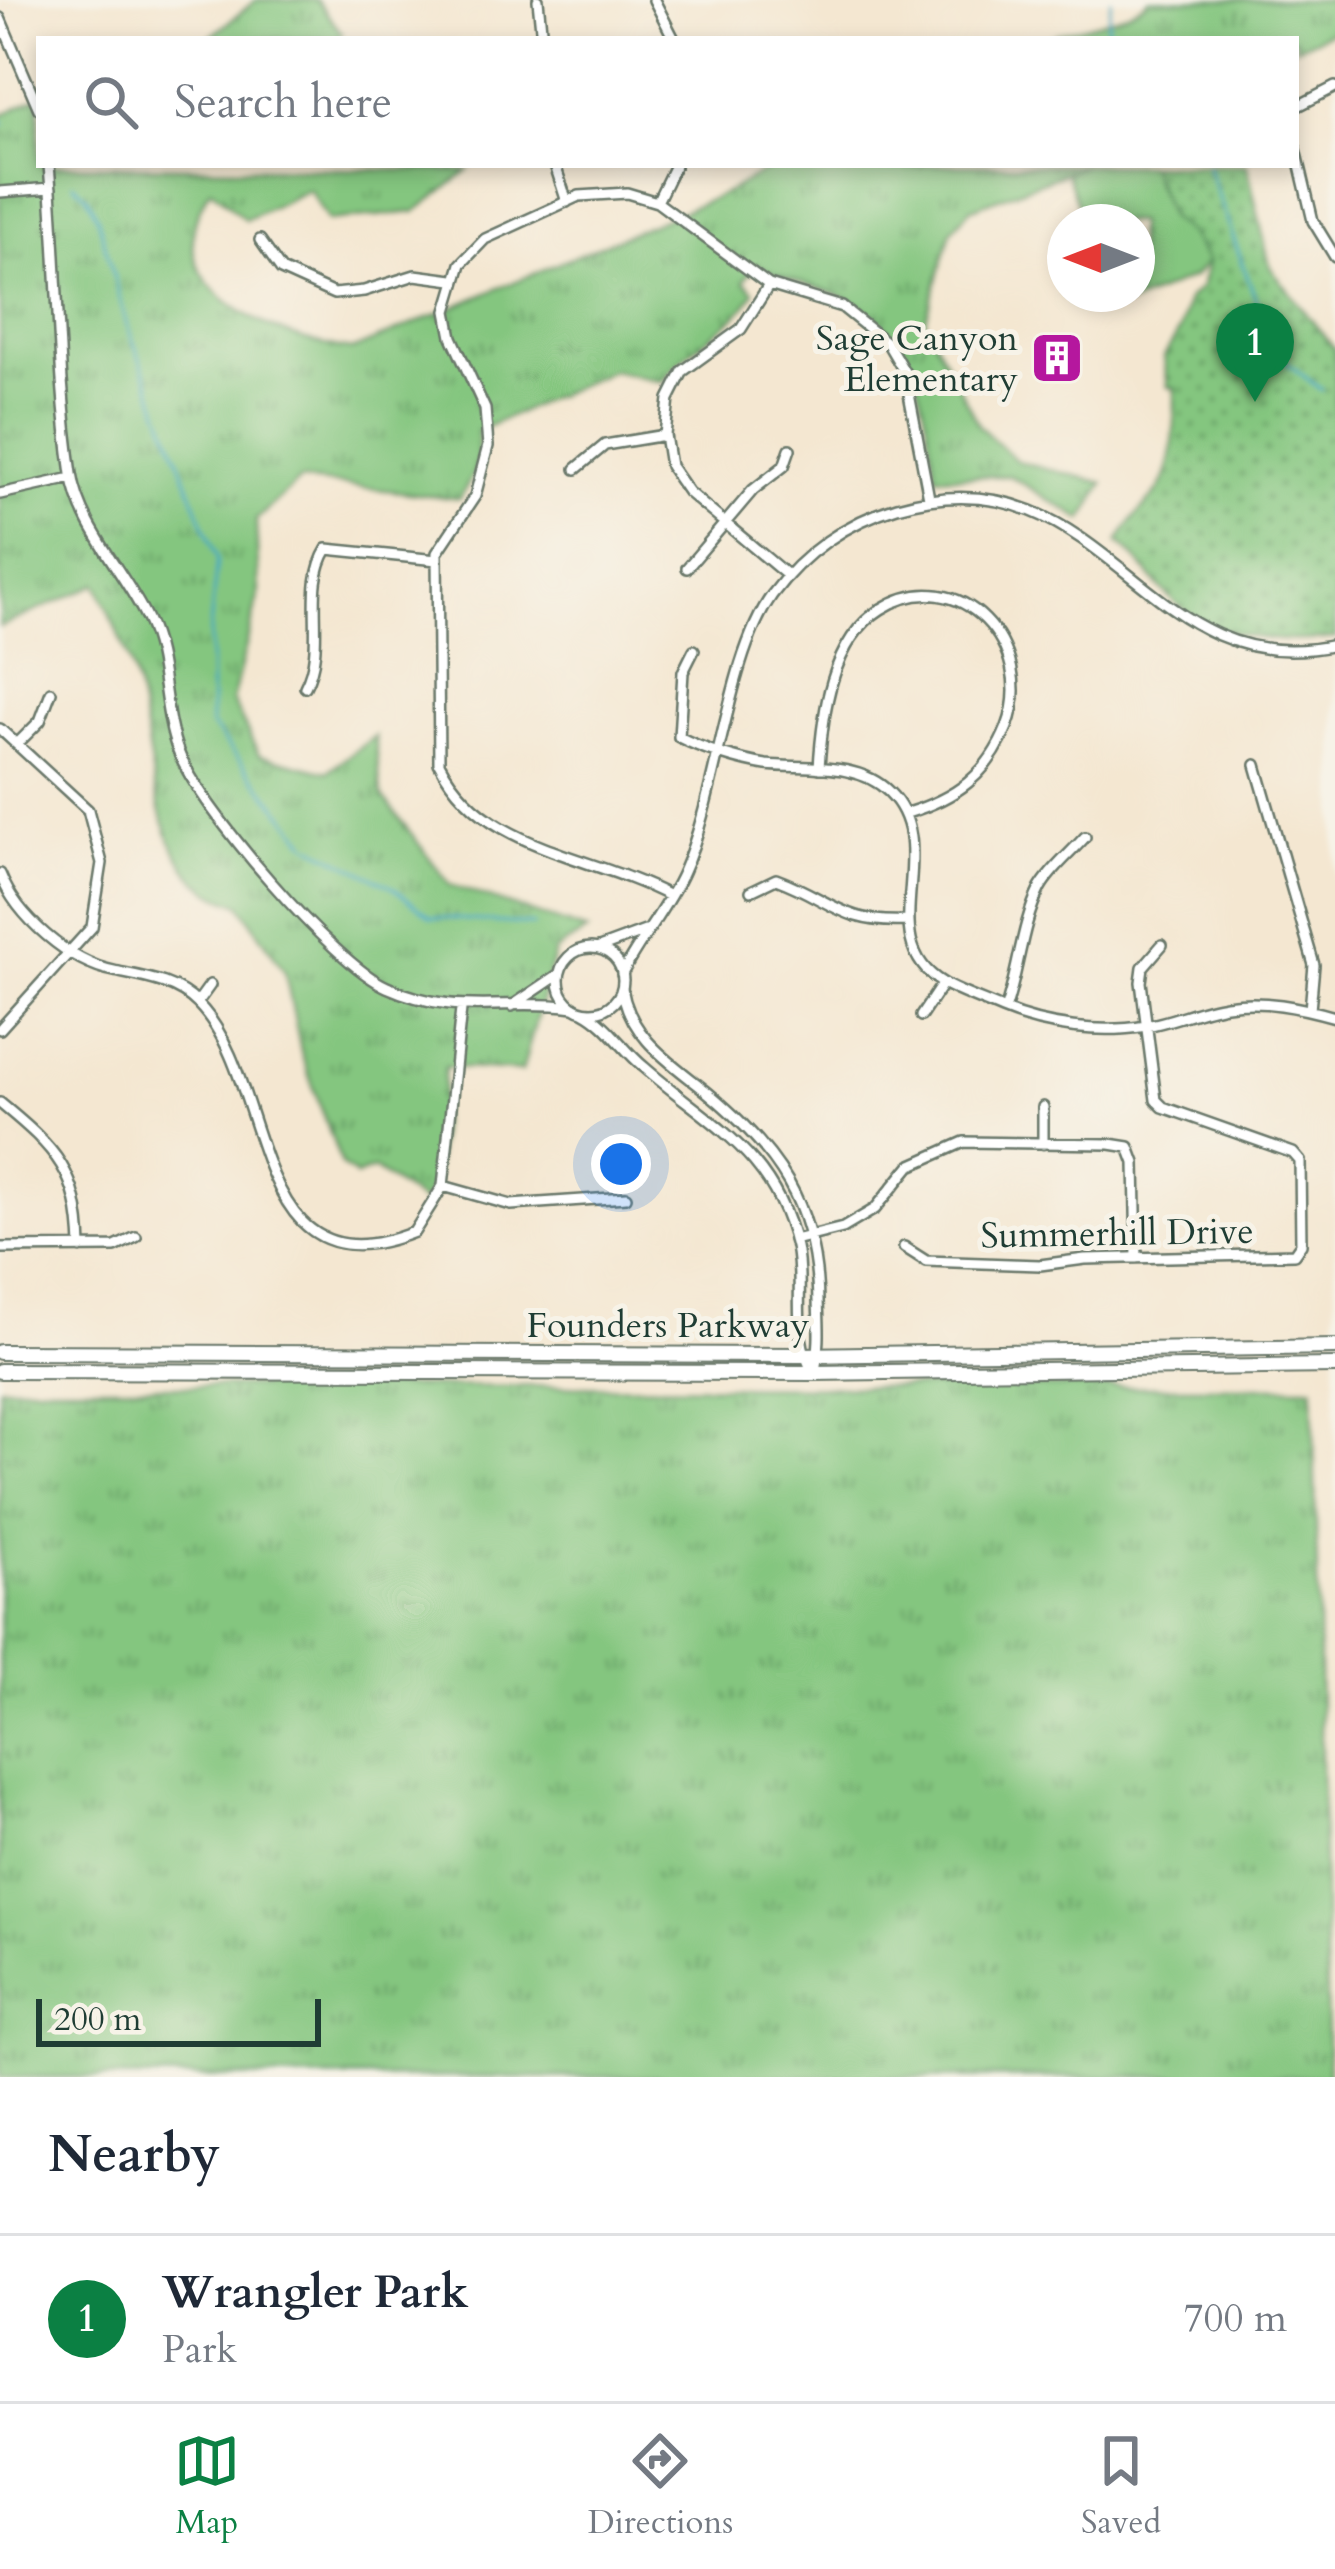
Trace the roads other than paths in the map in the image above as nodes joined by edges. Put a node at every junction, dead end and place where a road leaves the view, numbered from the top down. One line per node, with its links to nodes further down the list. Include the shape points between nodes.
1 (538, 0): 4 (street)
2 (654, 0): 5 (street)
3 (0, 18): 7 (street)
4 (542, 36)
5 (672, 36)
6 (1335, 87): 8 (street)
7 (36, 102)
8 (1299, 105)
9 (1299, 160): 18 (street, via 1317,234)
10 (49, 168): 13 (street)
11 (556, 168): 15 (street)
12 (674, 168): 16 (street)
13 (51, 188): 14 (street); 24 (street)
14 (0, 192)
15 (567, 202): 16 (street, via 612,191); 19 (street, via 485,239)
16 (658, 202): 20 (street)
17 (260, 240): 19 (street, via 280,270 334,294 415,274)
18 (1335, 256)
19 (453, 280): 28 (street, via 448,324 485,409 488,446 475,496)
20 (770, 284): 21 (street, via 741,329 683,370); 26 (street, via 842,307 888,344 910,390)
21 (664, 435): 23 (street, via 605,445); 27 (street, via 677,480)
22 (790, 448): 27 (street, via 784,466)
23 (576, 469)
24 (72, 478): 25 (street); 56 (street, via 152,632 173,736 194,782 338,956 385,987)
25 (0, 494)
26 (929, 498): 30 (street, via 850,525); 31 (street, via 1035,510 1076,530 1166,608 1219,636 1273,649)
27 (722, 524): 29 (street); 30 (street)
28 (437, 560): 33 (street, via 327,549 317,565 316,665); 44 (street, via 435,730 454,792 505,833)
29 (687, 568)
30 (788, 576): 37 (street, via 759,616)
31 (1335, 645)
32 (694, 650): 37 (street, via 682,672 676,730)
33 (305, 686)
34 (51, 692): 36 (street, via 40,721)
35 (0, 729): 36 (street)
36 (17, 743): 49 (street, via 88,810 102,863 92,927)
37 (719, 750): 39 (street, via 761,764); 44 (street)
38 (1256, 766): 60 (street, via 1314,965)
39 (819, 768): 40 (street, via 859,774); 40 (street, via 836,671 856,635 881,609 922,597 961,601 998,630 1015,668 1015,708 997,753 970,784)
40 (907, 813): 45 (street, via 916,850)
41 (1085, 837): 59 (street, via 1042,884)
42 (0, 874): 49 (street)
43 (751, 891): 45 (street, via 776,880 839,914)
44 (670, 896): 46 (street)
45 (906, 921): 52 (street, via 914,947)
46 (649, 928): 48 (street); 51 (street)
47 (1162, 945): 63 (street, via 1143,967)
48 (599, 948): 50 (street, via 569,956); 51 (street)
49 (71, 956): 55 (street, via 164,983); 64 (street)
50 (559, 974): 57 (street); 58 (street, via 562,993)
51 (622, 974): 54 (street)
52 (943, 982): 59 (street); 61 (street)
53 (210, 985): 55 (street)
54 (622, 988): 58 (street, via 607,1008); 71 (street, via 640,1034 754,1132 787,1175)
55 (197, 1003): 68 (street, via 225,1045 288,1210 322,1237 353,1248 414,1232)
56 (461, 1009): 57 (street); 68 (street)
57 (508, 1009): 58 (street)
58 (579, 1009): 72 (street, via 736,1138 765,1173)
59 (1005, 1010): 63 (street, via 1084,1029)
60 (1310, 1010): 62 (street); 63 (street, via 1228,1004)
61 (920, 1016)
62 (1335, 1017)
63 (1145, 1027): 76 (street, Summerhill Drive, via 1162,1107 1300,1161 1301,1244 1281,1257)
64 (0, 1029)
65 (0, 1103): 75 (street, via 68,1167)
66 (1042, 1107): 67 (street)
67 (1043, 1144): 71 (street, via 964,1142 935,1150 910,1166 875,1209); 76 (street, via 1129,1147)
68 (443, 1186): 69 (street, via 511,1205)
69 (626, 1197)
70 (136, 1237): 75 (street)
71 (812, 1237): 72 (street); 79 (street)
72 (794, 1240): 80 (street)
73 (904, 1247): 76 (street, Summerhill Drive, via 926,1261)
74 (0, 1248): 75 (street)
75 (81, 1248)
76 (1137, 1258)
77 (1335, 1347): 79 (highway, Founders Parkway)
78 (0, 1352): 80 (highway, Founders Parkway)
79 (819, 1354): 80 (highway, Founders Parkway); 83 (street)
80 (801, 1355): 83 (street)
81 (1335, 1366): 83 (highway, Founders Parkway)
82 (0, 1371): 83 (highway, Founders Parkway)
83 (814, 1373)

